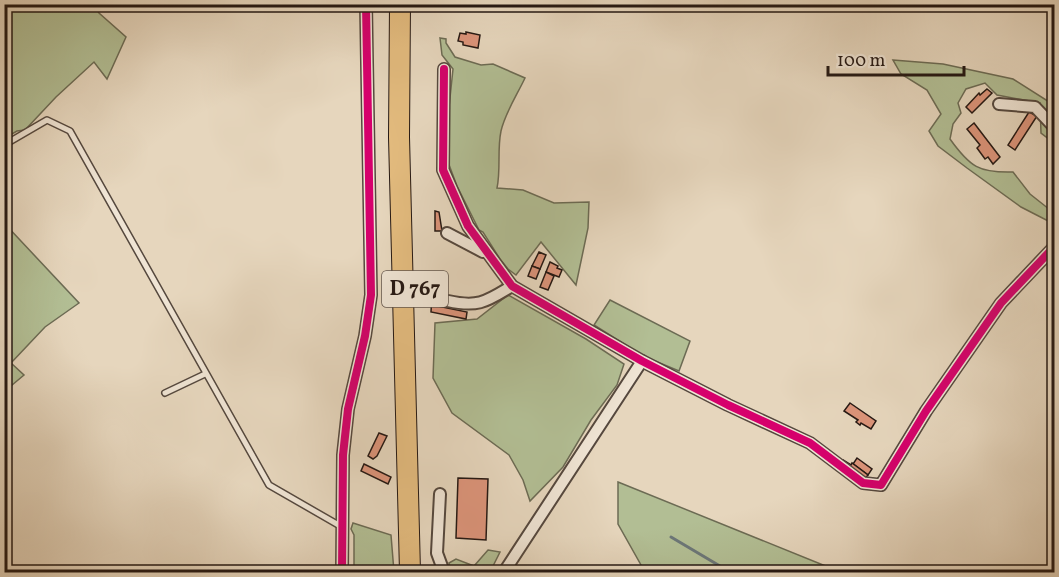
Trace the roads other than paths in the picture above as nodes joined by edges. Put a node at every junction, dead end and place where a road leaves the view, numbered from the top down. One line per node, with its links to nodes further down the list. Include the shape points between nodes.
1 (366, 4): 17 (street, via 371,295 348,409)
2 (400, 4): 19 (highway, D 767, via 399,137)
3 (412, 4): 20 (highway, D 767, via 410,102)
4 (444, 69): 10 (street, via 443,170 468,226)
5 (999, 104): 6 (street, via 1035,107)
6 (1054, 127)
7 (4, 145): 14 (lane, via 47,120 70,131)
8 (447, 233): 10 (street)
9 (1054, 247): 13 (street, via 1001,303 926,411 881,485 863,483 810,443)
10 (486, 254): 11 (street)
11 (512, 286): 12 (street, via 485,302); 13 (street)
12 (448, 301)
13 (642, 361): 22 (street)
14 (205, 374): 15 (lane); 17 (lane, via 269,485)
15 (165, 393)
16 (440, 494): 21 (street, via 436,553)
17 (342, 526): 18 (street)
18 (342, 573)
19 (410, 573)
20 (422, 573)
21 (444, 573)
22 (504, 573)

